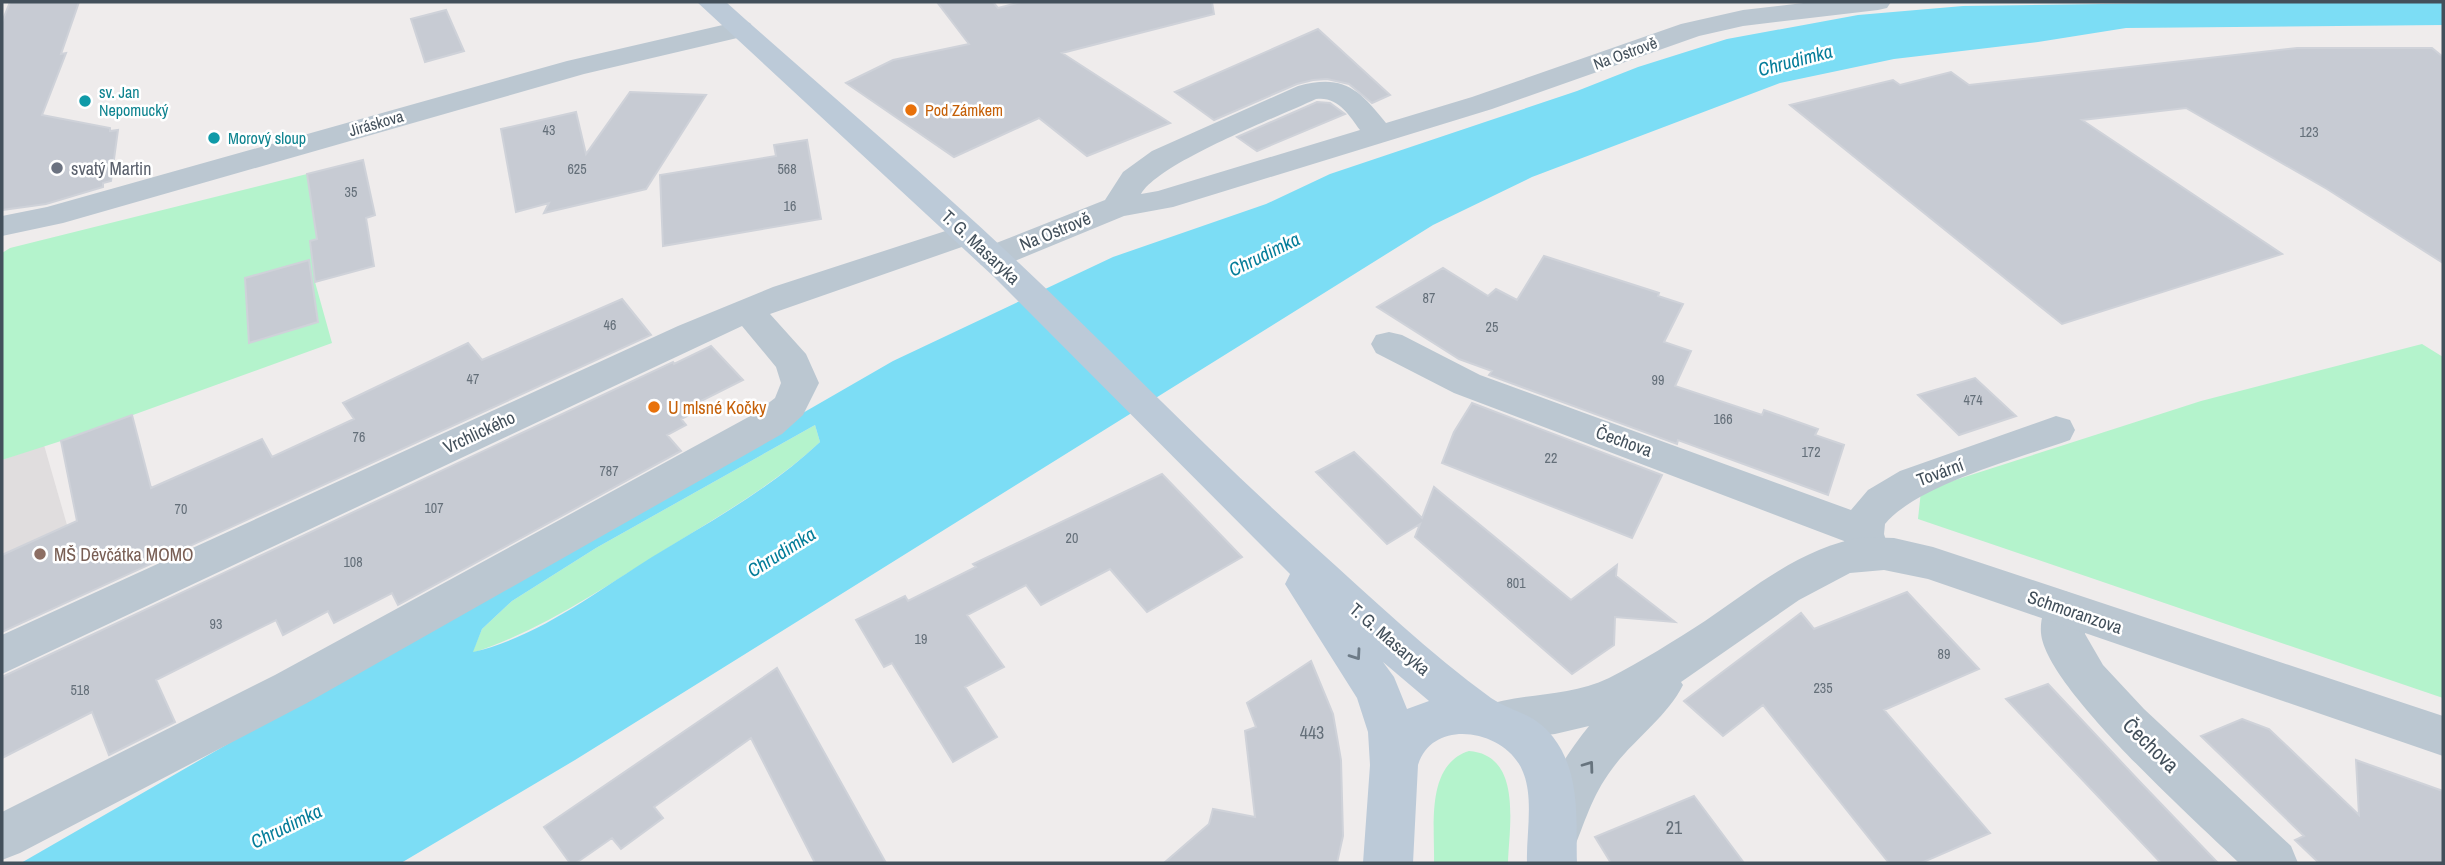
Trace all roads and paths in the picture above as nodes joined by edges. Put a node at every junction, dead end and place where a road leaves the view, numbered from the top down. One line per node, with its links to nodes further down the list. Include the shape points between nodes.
1 (1878, 2): 4 (street, Na Ostrově, via 1743,18 1691,30 1520,91)
2 (714, 3): 3 (main road, T. G. Masaryka)
3 (740, 29): 6 (street, Jiráskova, via 577,67); 7 (main road, T. G. Masaryka)
4 (1379, 134): 5 (street, Na Ostrově, via 1162,200); 5 (street, via 1344,93 1328,88 1308,92 1156,162 1134,179)
5 (1117, 207): 7 (street, Na Ostrově)
6 (8, 226)
7 (989, 253): 8 (street, Vrchlického); 11 (main road, T. G. Masaryka)
8 (747, 310): 15 (street, Vrchlického); 19 (street, via 798,373 797,394 780,415 291,689)
9 (1389, 344): 12 (street, Čechova, via 1467,384)
10 (2056, 430): 12 (street, Tovární, via 1899,489 1876,509)
11 (1241, 503): 16 (main road, T. G. Masaryka, via 1397,647); 18 (main road, T. G. Masaryka, one-way to 18, via 1288,559 1372,680 1384,708)
12 (1866, 542): 13 (street, Schmoranzova); 14 (street, Schmoranzova, via 1795,580)
13 (2065, 609): 17 (street, Schmoranzova); 22 (street, Čechova, via 2063,634 2087,678)
14 (1719, 634): 16 (street, Schmoranzova, via 1660,672 1592,706); 20 (street, Schmoranzova, one-way to 14, via 1564,805 1600,750 1653,691)
15 (2, 655)
16 (1488, 718): 18 (main road, T. G. Masaryka, via 1448,715 1424,724 1408,736); 20 (main road, T. G. Masaryka, via 1525,739 1548,772)
17 (2443, 736)
18 (1394, 765): 21 (main road, T. G. Masaryka)
19 (2, 837)
20 (1551, 856)
21 (1388, 863)
22 (2273, 863)

